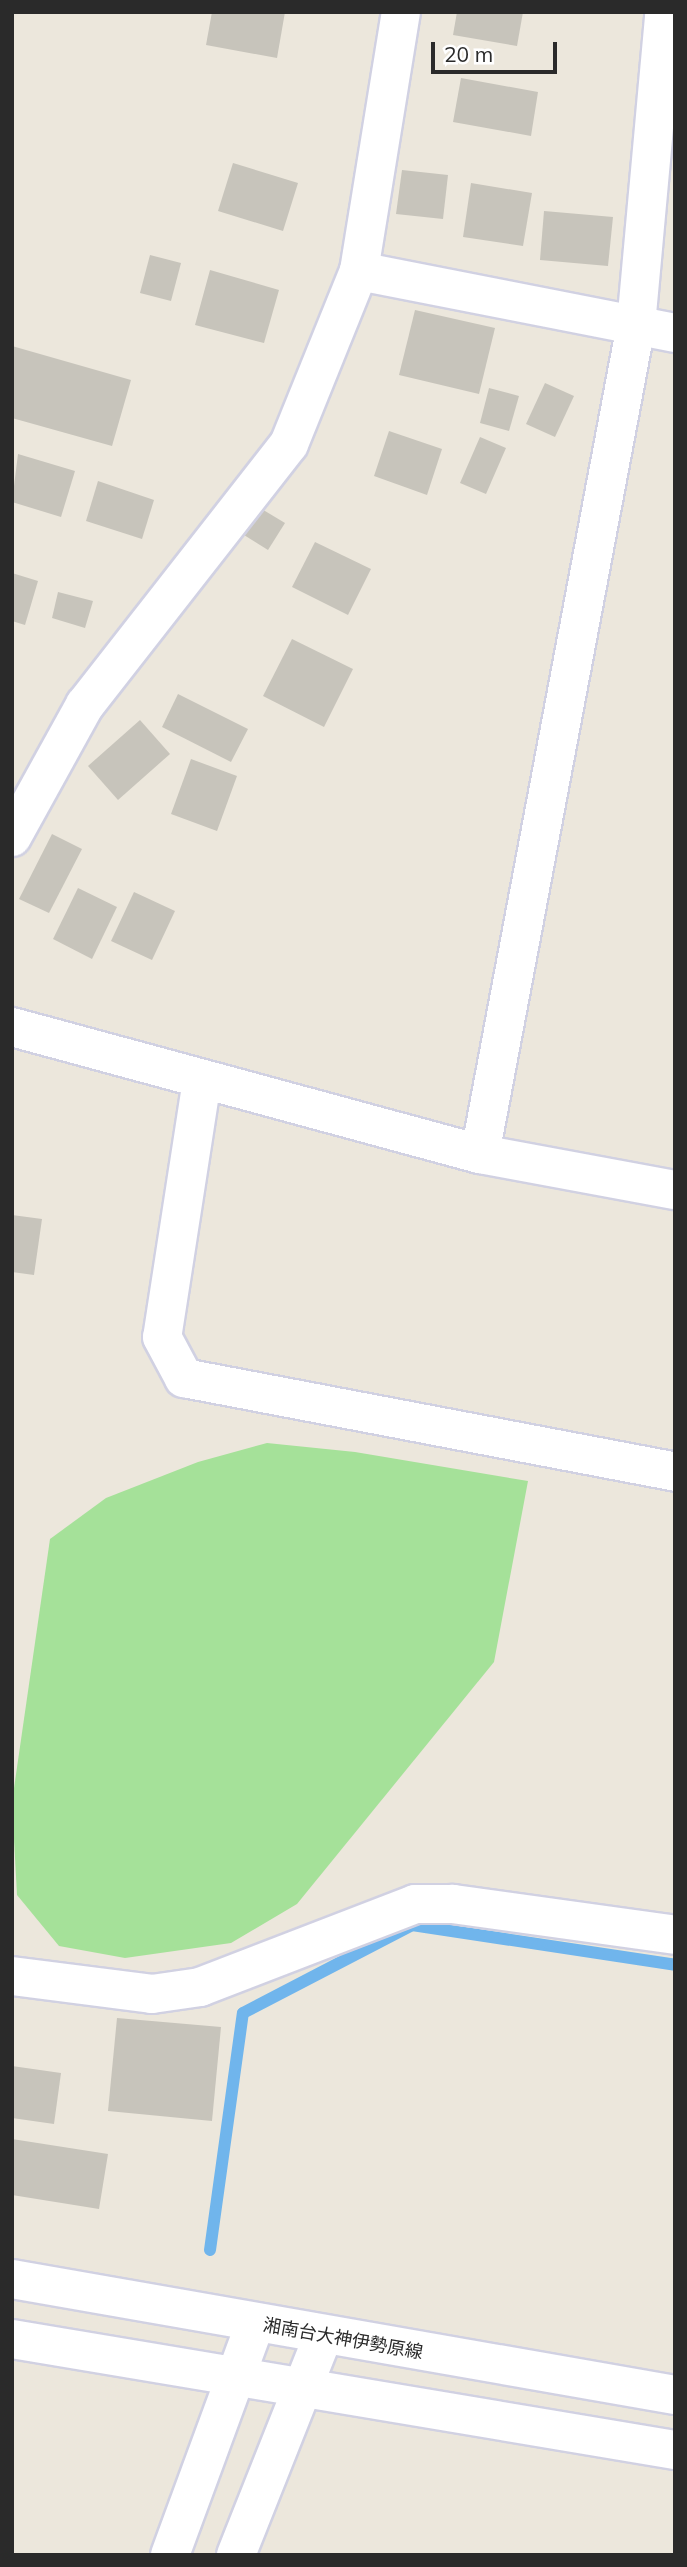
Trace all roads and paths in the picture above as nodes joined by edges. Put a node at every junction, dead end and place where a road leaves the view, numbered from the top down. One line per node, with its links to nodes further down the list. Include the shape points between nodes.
1 (401, 12): 3 (street)
2 (669, 12): 4 (street, via 664,17)
3 (359, 271): 4 (street); 6 (street, via 289,444 85,705)
4 (636, 325): 5 (street); 9 (street)
5 (675, 333)
6 (12, 837)
7 (12, 1027): 8 (street)
8 (202, 1080): 9 (street); 11 (street, via 162,1337 184,1378)
9 (480, 1154): 10 (street)
10 (675, 1190)
11 (675, 1472)
12 (675, 1935): 13 (street, via 453,1904 415,1904 201,1987 152,1994)
13 (12, 1976)
14 (12, 2279): 15 (street, 湘南台大神伊勢原線)
15 (255, 2324): 16 (street, 湘南台大神伊勢原線); 18 (street)
16 (323, 2336): 19 (street); 20 (street, 湘南台大神伊勢原線)
17 (12, 2339): 18 (street)
18 (235, 2378): 19 (street); 22 (street)
19 (305, 2391): 21 (street); 23 (street)
20 (675, 2395)
21 (675, 2450)
22 (170, 2555)
23 (236, 2555)

